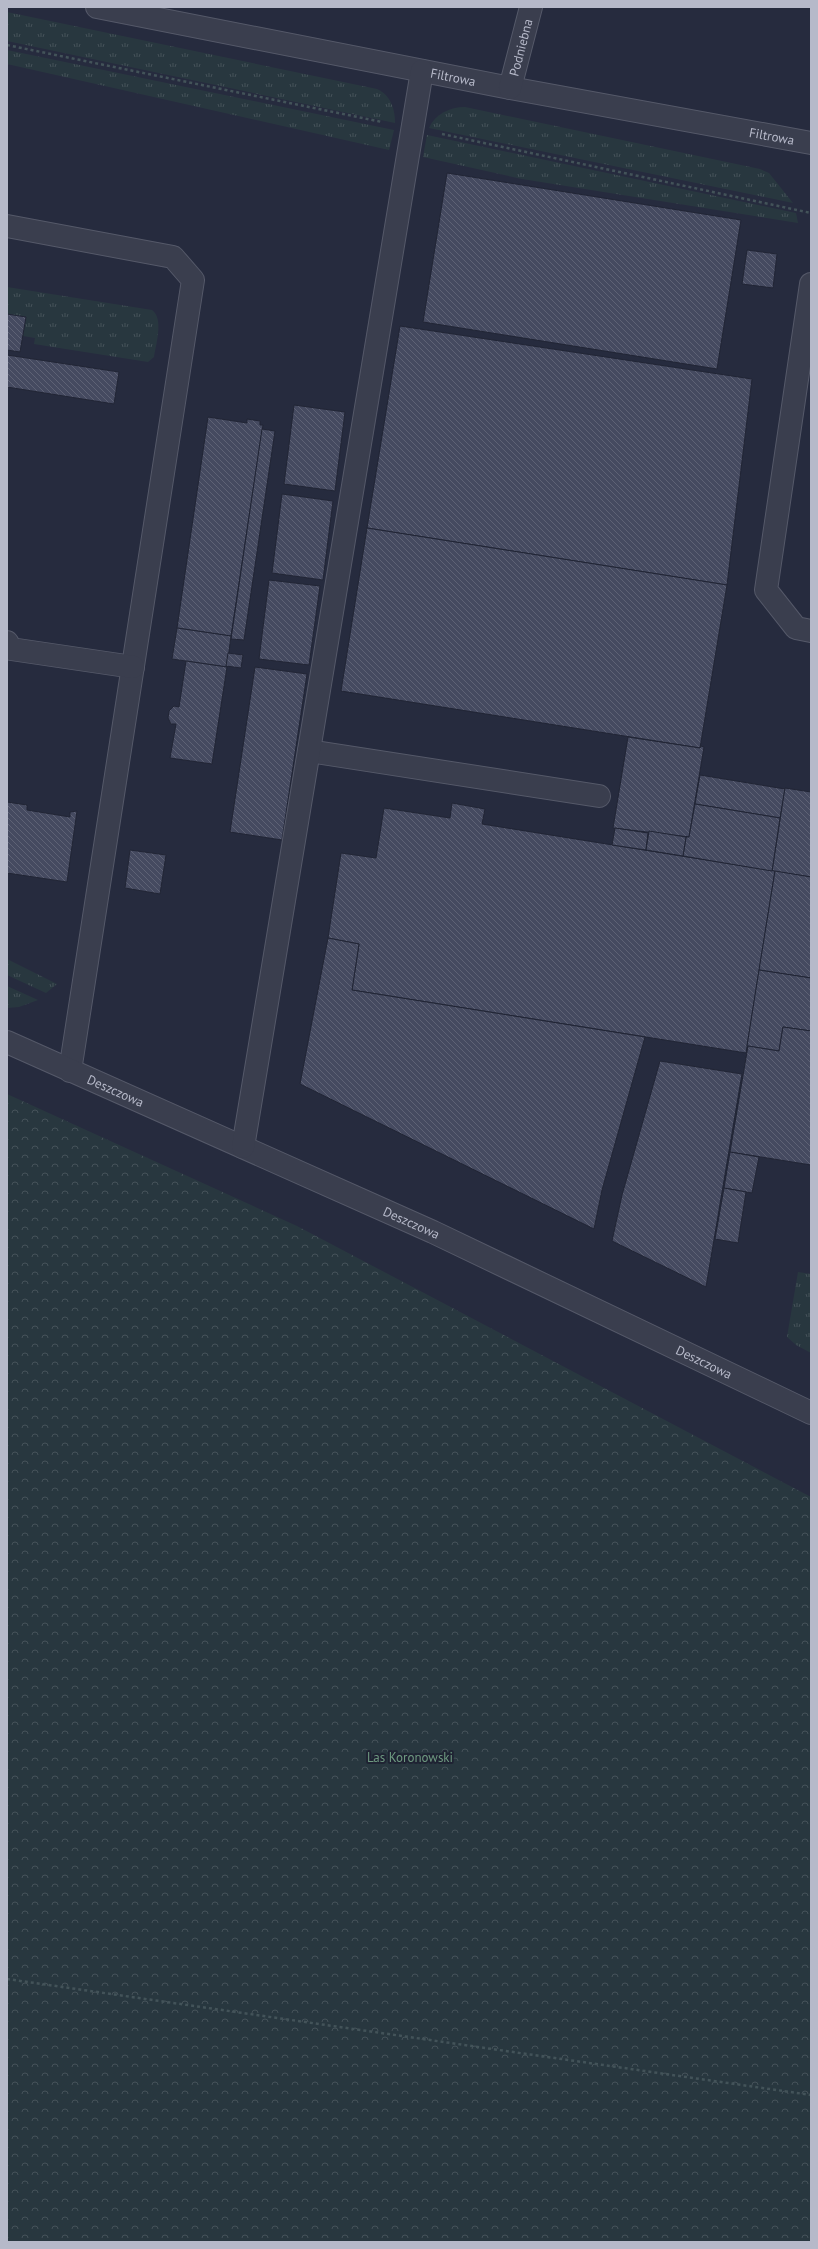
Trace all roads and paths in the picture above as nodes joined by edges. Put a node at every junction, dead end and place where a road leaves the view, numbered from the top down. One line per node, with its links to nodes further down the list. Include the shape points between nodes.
1 (96, 7): 3 (street, Filtrowa)
2 (531, 7): 4 (street, Podniebna)
3 (422, 71): 4 (street, Filtrowa); 11 (street)
4 (510, 88): 5 (street, Filtrowa)
5 (811, 144)
6 (7, 226): 10 (street, via 173,257 193,280)
7 (811, 284): 8 (street, via 766,590 796,628)
8 (811, 631)
9 (7, 642): 10 (street, via 11,649)
10 (133, 667): 14 (street)
11 (309, 751): 12 (street); 15 (street)
12 (599, 796)
13 (7, 1042): 14 (street, Deszczowa)
14 (70, 1071): 15 (street, Deszczowa)
15 (243, 1148): 16 (street, Deszczowa, via 433,1232)
16 (811, 1413)
17 (7, 1979): 18 (path)
18 (811, 2095)

